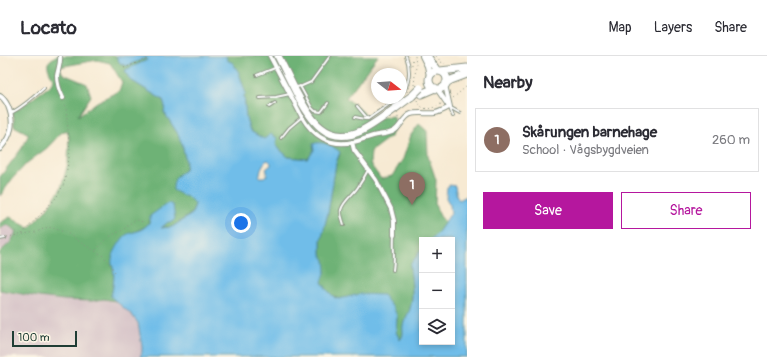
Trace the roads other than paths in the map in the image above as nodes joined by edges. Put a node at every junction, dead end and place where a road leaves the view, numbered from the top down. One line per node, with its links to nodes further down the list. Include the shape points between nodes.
1 (60, 56): 22 (street, via 57,75)
2 (270, 56): 8 (street)
3 (278, 56): 16 (main road)
4 (330, 56): 16 (lane, via 311,82)
5 (406, 56): 15 (lane, via 409,66)
6 (423, 56): 13 (street)
7 (428, 56): 10 (street)
8 (276, 68): 12 (lane); 20 (street)
9 (467, 68): 10 (main road)
10 (439, 71): 13 (main road, via 433,73); 14 (main road, via 444,73)
11 (467, 74): 14 (main road)
12 (257, 75)
13 (430, 78): 18 (main road, via 430,84); 19 (main road)
14 (446, 84): 18 (main road); 29 (street)
15 (407, 86)
16 (297, 87): 19 (main road, bridge, via 306,111 316,123 327,132 339,135 365,129); 25 (lane, via 315,112 321,112)
17 (44, 88): 30 (lane)
18 (436, 88): 19 (main road); 29 (street)
19 (420, 91)
20 (290, 94): 23 (lane); 33 (street)
21 (0, 96): 30 (street)
22 (63, 98)
23 (260, 98)
24 (275, 103): 28 (lane)
25 (328, 103)
26 (389, 104): 35 (lane)
27 (357, 106): 35 (lane)
28 (269, 107)
29 (450, 107): 31 (lane); 32 (lane); 37 (street, via 436,113 411,114 393,132)
30 (11, 113): 38 (street, via 12,128 8,139)
31 (460, 113)
32 (453, 116)
33 (302, 117): 36 (lane); 37 (street, via 312,131 323,139 336,143)
34 (355, 117): 35 (lane)
35 (368, 119)
36 (281, 138)
37 (352, 142): 39 (street, via 354,150)
38 (0, 148)
39 (368, 169): 40 (lane, via 365,177 342,207); 41 (street, via 391,209)
40 (344, 225)
41 (394, 235): 44 (lane)
42 (5, 238): 43 (lane)
43 (0, 239)
44 (393, 270)

